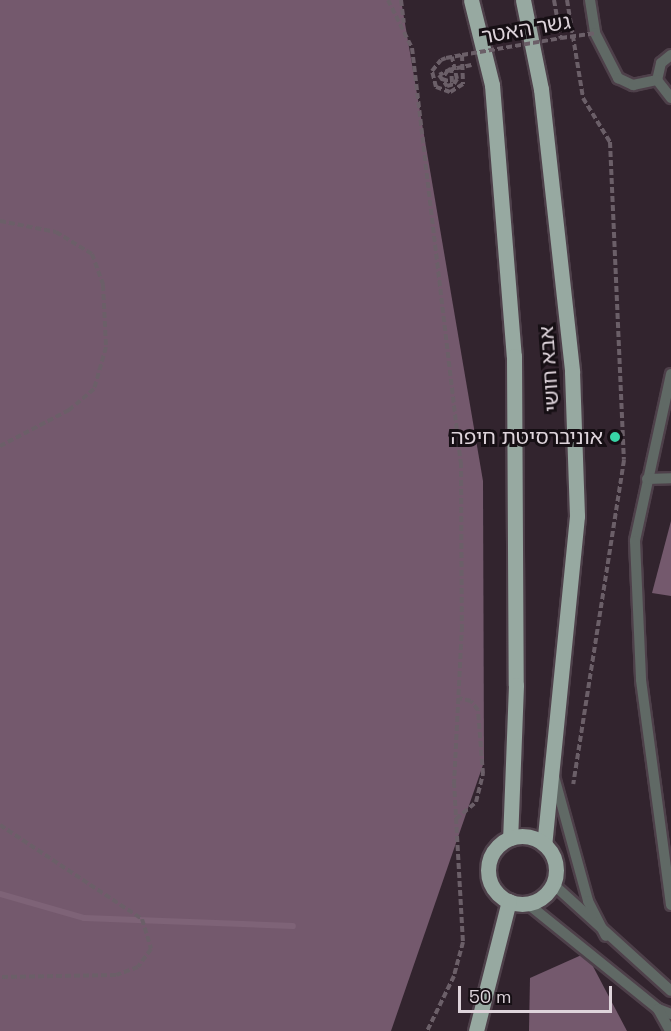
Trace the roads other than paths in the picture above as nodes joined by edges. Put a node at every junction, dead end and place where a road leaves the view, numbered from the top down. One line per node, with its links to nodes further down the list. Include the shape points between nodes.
1 (471, 0): 11 (main road, אבא חושי, via 492,85 514,356 516,685)
2 (523, 0): 10 (main road, אבא חושי, via 541,89 570,360 577,516)
3 (590, 0): 5 (lane, via 595,33 618,78 633,85)
4 (671, 55): 5 (lane, via 661,63)
5 (657, 80): 6 (lane)
6 (671, 98)
7 (671, 374): 8 (lane)
8 (647, 478): 9 (lane); 16 (lane, via 635,542 641,680)
9 (671, 478)
10 (551, 769): 12 (main road, אבא חושי); 17 (lane, via 588,901)
11 (510, 838): 12 (main road, via 528,837); 14 (main road, via 495,850 489,869 494,888)
12 (543, 844): 13 (main road, via 556,867)
13 (553, 884): 15 (main road); 17 (lane)
14 (509, 901): 15 (main road); 21 (main road)
15 (528, 904): 19 (lane)
16 (671, 905)
17 (606, 936): 18 (lane)
18 (671, 992)
19 (658, 1010): 20 (lane); 22 (lane)
20 (671, 1014)
21 (476, 1031)
22 (670, 1031)

